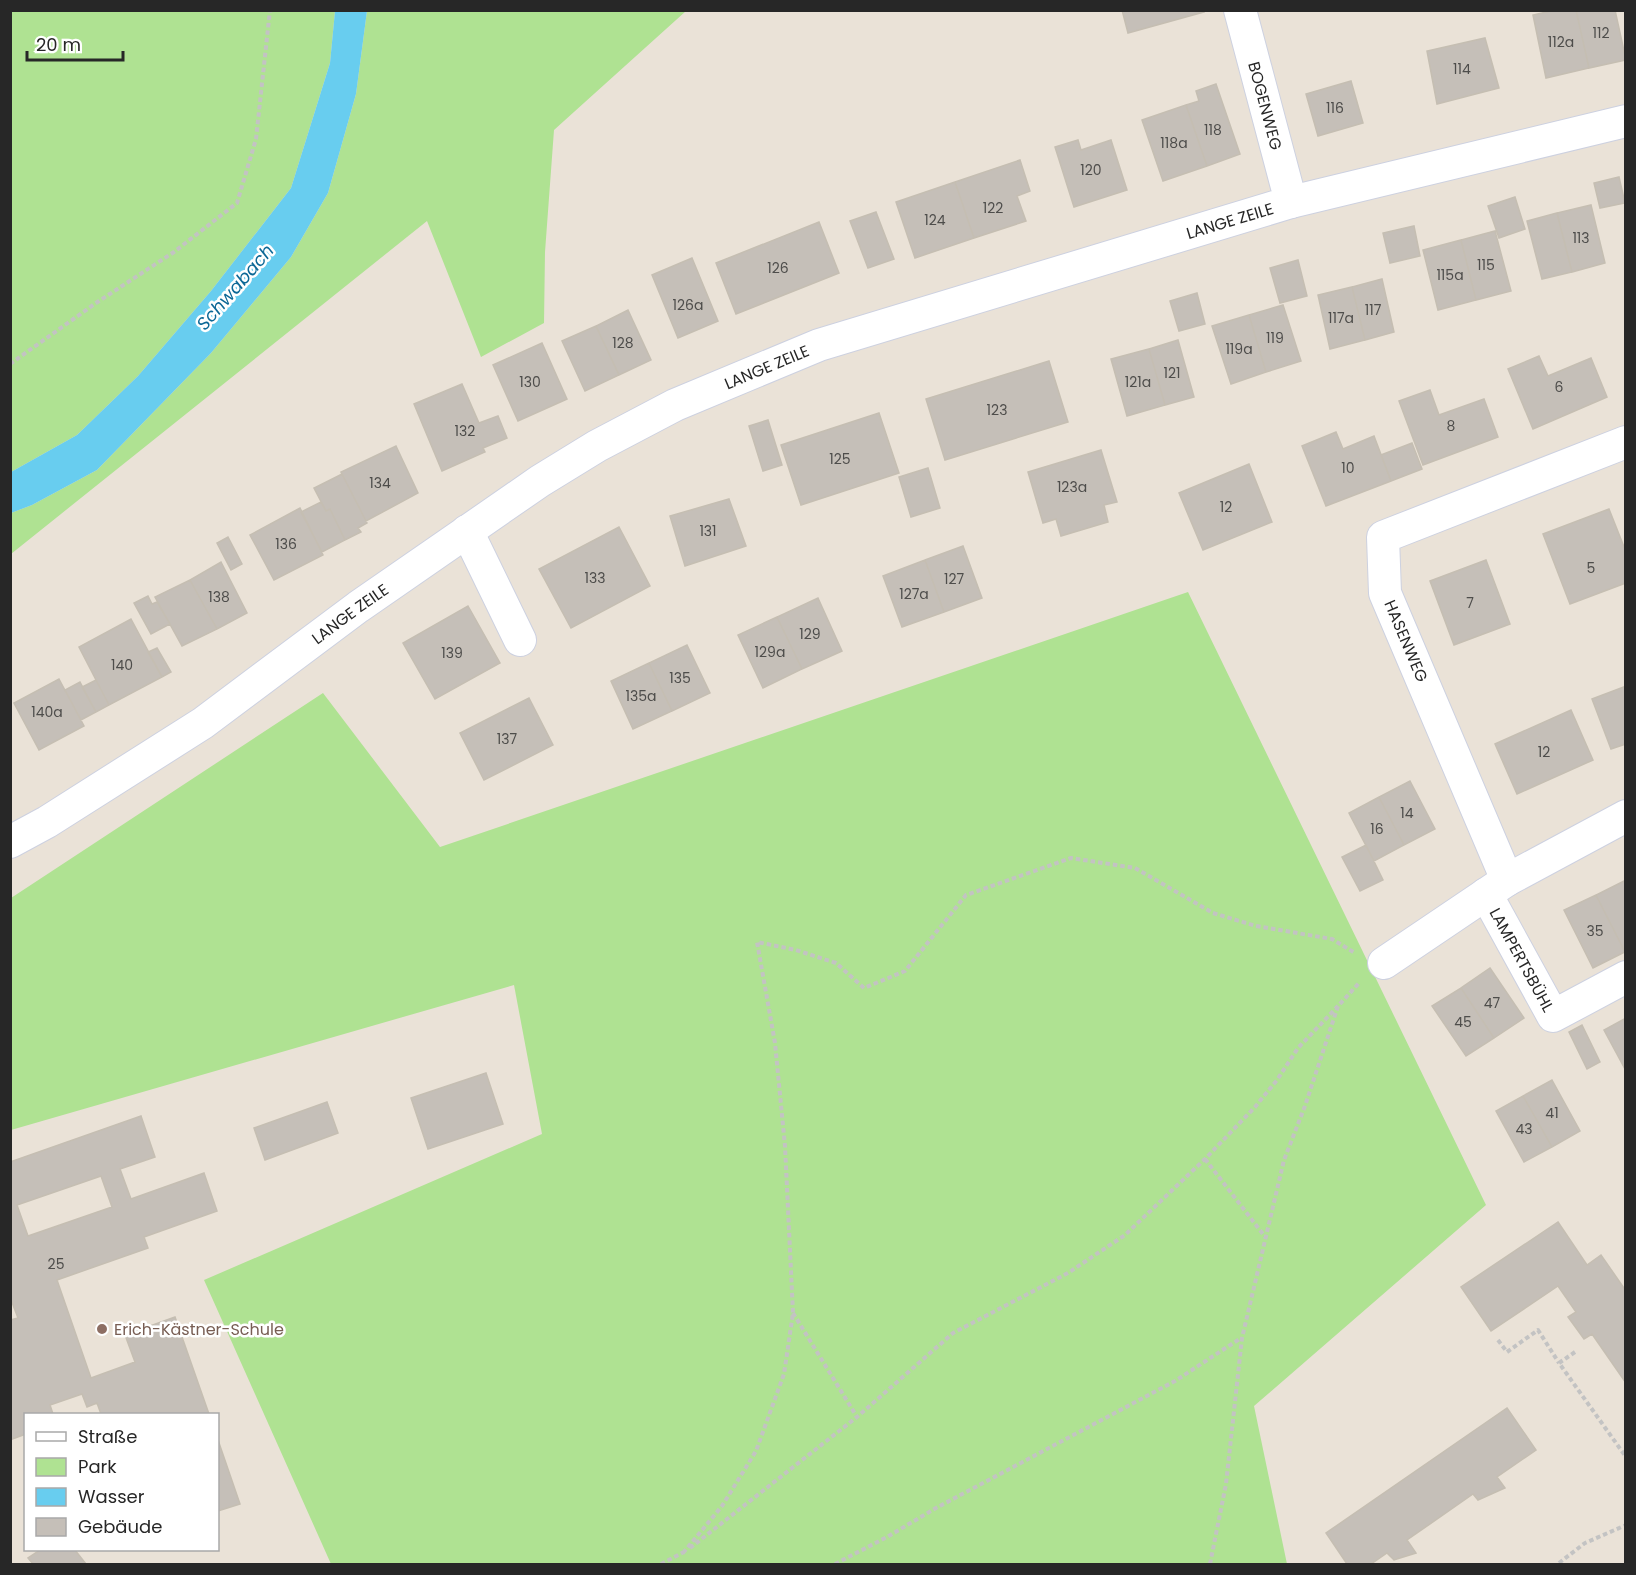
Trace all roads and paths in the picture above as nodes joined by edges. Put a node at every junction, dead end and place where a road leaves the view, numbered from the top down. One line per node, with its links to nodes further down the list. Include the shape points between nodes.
1 (270, 10): 5 (path, via 256,139 237,203 174,252)
2 (1240, 10): 4 (street, BOGENWEG)
3 (1626, 121): 4 (street, LANGE ZEILE)
4 (1291, 202): 7 (street, LANGE ZEILE, via 819,345 675,405 597,446)
5 (10, 364)
6 (1626, 442): 11 (street, HASENWEG, via 1383,537 1385,593)
7 (467, 531): 8 (street); 10 (street, LANGE ZEILE, via 203,723)
8 (520, 640)
9 (1626, 816): 11 (street, LAMPERTSBÜHL)
10 (10, 842)
11 (1497, 887): 12 (street, LAMPERTSBÜHL); 13 (street, LAMPERTSBÜHL, via 1553,1016)
12 (1380, 966): 14 (path); 17 (path, via 1332,939 1256,926 1213,913 1135,868 1071,858 966,895 905,971 864,988 836,963 757,942 775,1043 784,1134)
13 (1626, 977)
14 (1338, 1006): 15 (path, via 1298,1048 1255,1107); 16 (path, via 1284,1160)
15 (1205, 1159): 16 (path); 22 (path, via 1125,1234 1068,1273 953,1333)
16 (1266, 1238): 18 (path)
17 (793, 1313): 22 (path); 25 (path, via 784,1374 756,1451 722,1506)
18 (1242, 1338): 28 (path, via 1175,1381); 29 (path, via 1226,1484)
19 (1498, 1340): 21 (path, via 1507,1352 1538,1330)
20 (1575, 1352): 21 (path)
21 (1559, 1363): 23 (path)
22 (857, 1418): 25 (path)
23 (1626, 1457)
24 (1626, 1525): 26 (path, via 1585,1543)
25 (683, 1553): 27 (path)
26 (1559, 1563)
27 (661, 1564)
28 (835, 1564)
29 (1210, 1564)

